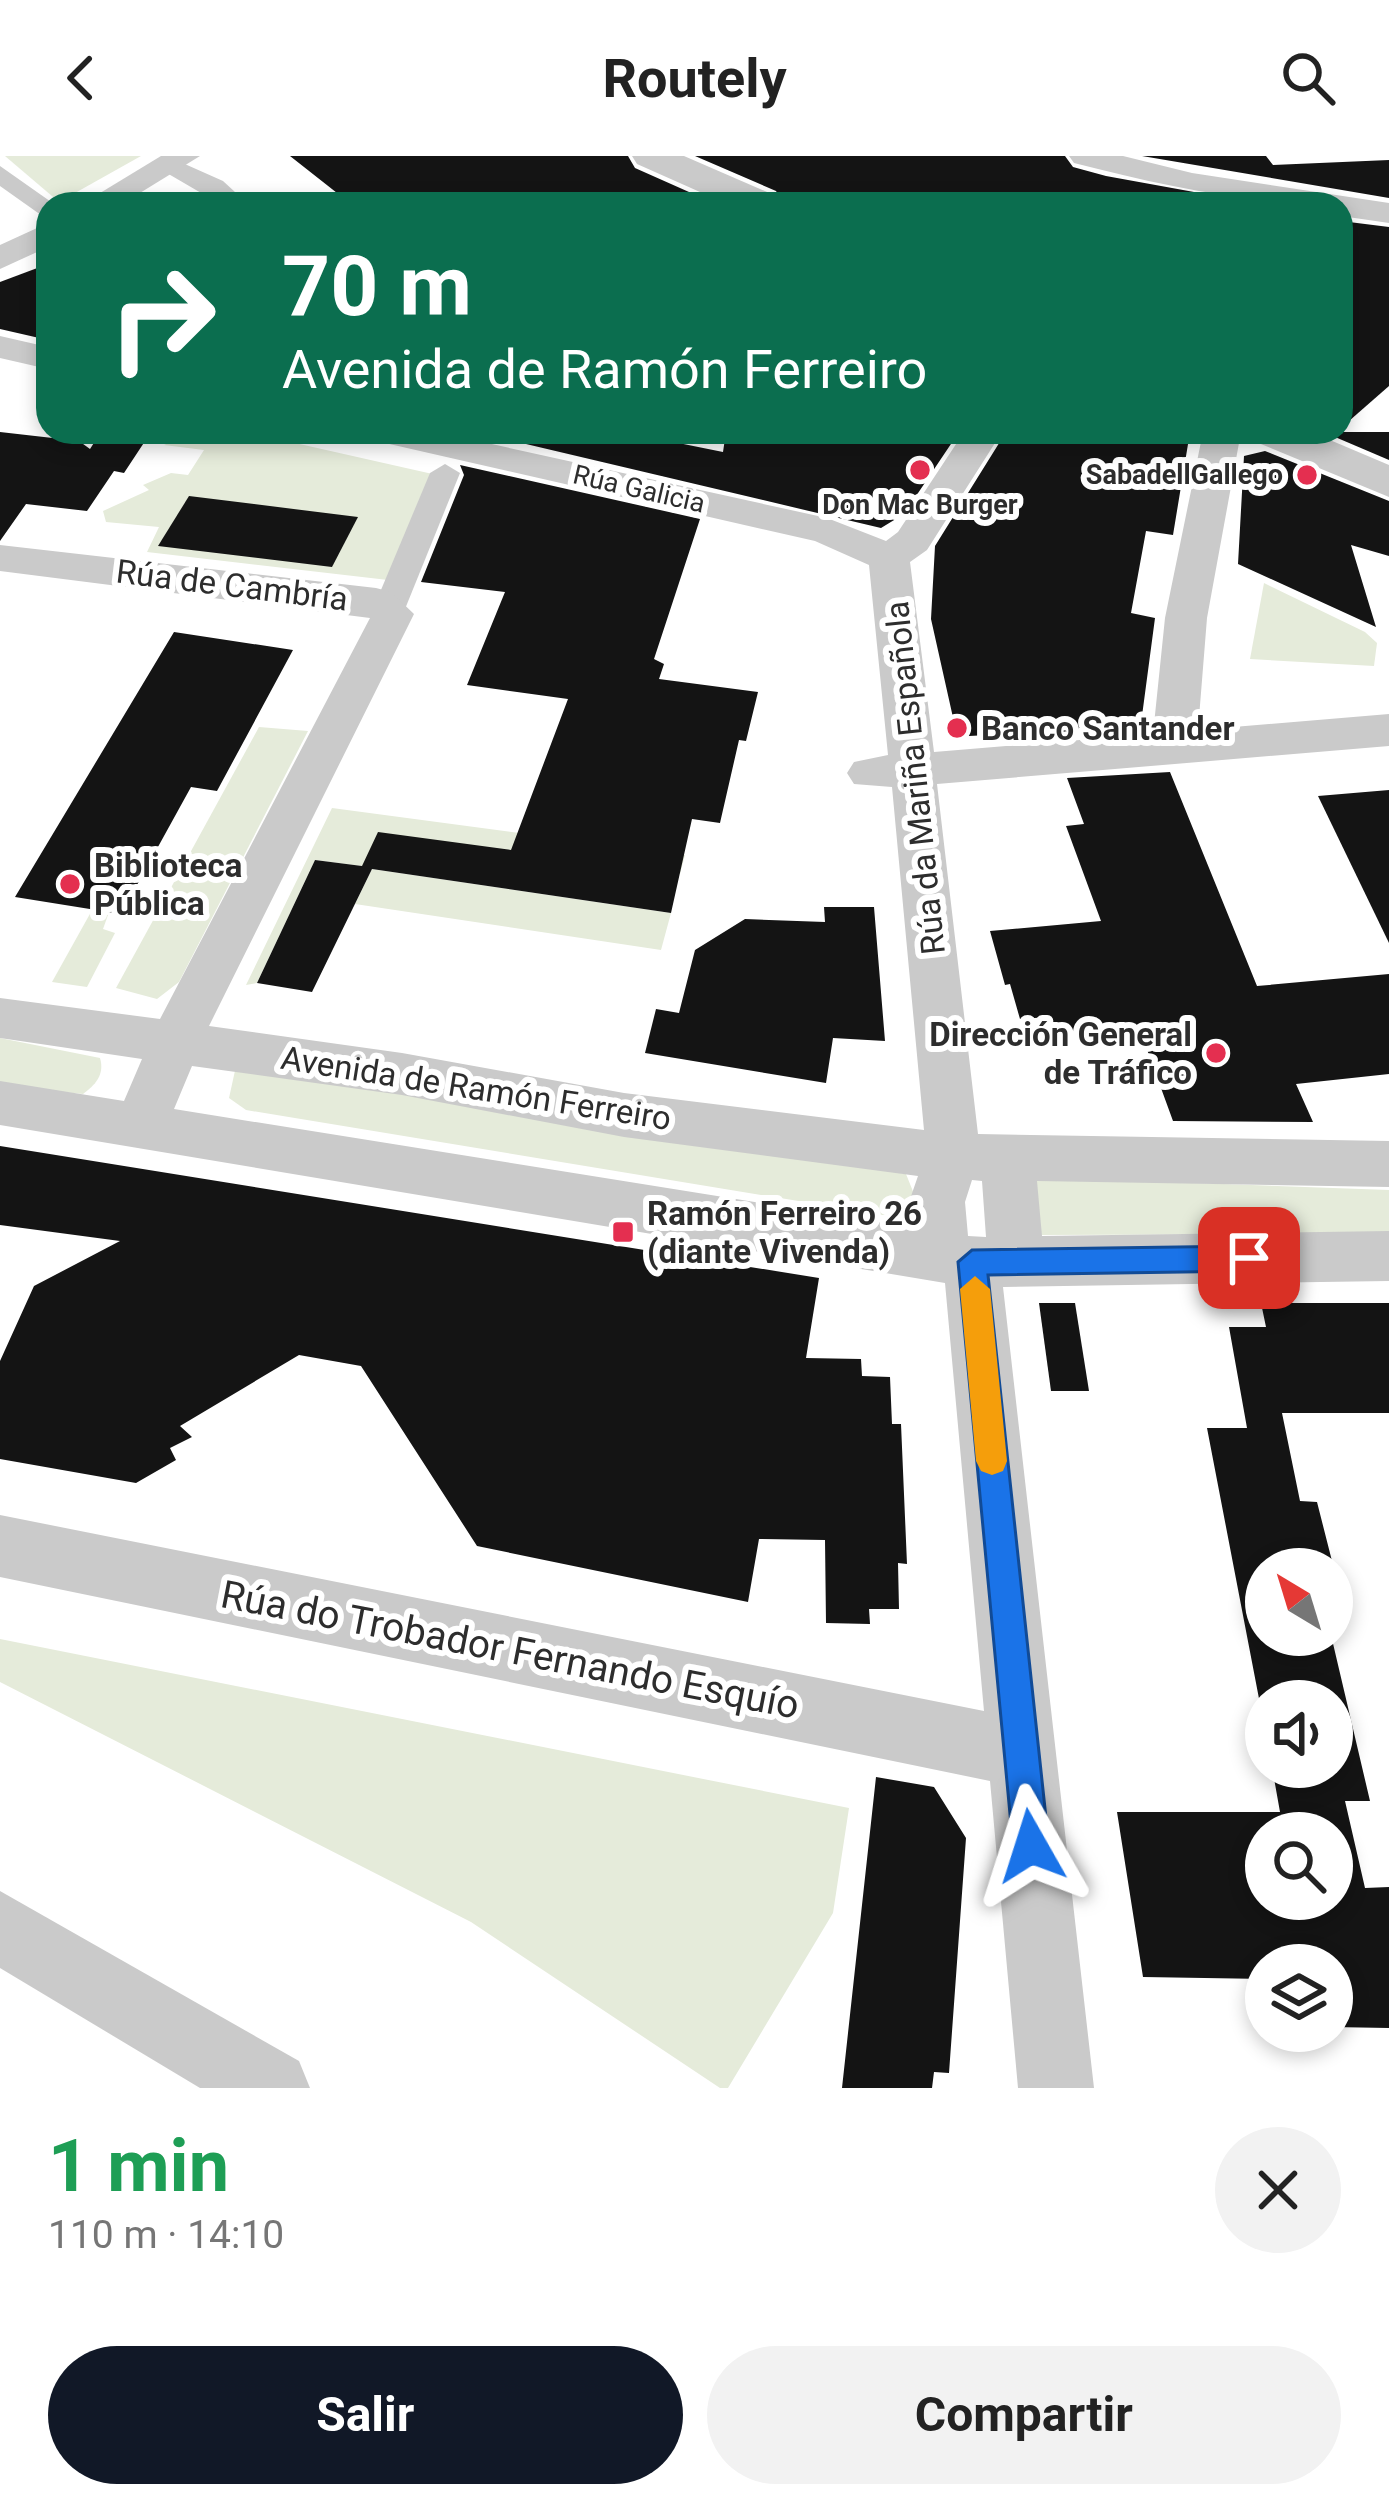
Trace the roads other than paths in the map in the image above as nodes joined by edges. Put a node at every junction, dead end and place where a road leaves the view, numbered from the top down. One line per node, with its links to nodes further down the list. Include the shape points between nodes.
1 (651, 156): 8 (street)
2 (1085, 156): 4 (street)
3 (177, 160): 6 (street); 7 (street)
4 (1120, 166): 9 (street); 10 (street)
5 (0, 174): 11 (street)
6 (120, 192)
7 (221, 192)
8 (733, 192)
9 (1115, 192)
10 (1262, 192)
11 (36, 202)
12 (1353, 208): 13 (street)
13 (1389, 213)
14 (36, 239): 15 (street)
15 (0, 259)
16 (0, 347): 17 (street)
17 (36, 355)
18 (439, 444): 25 (street, Rúa Galicia, via 827,531)
19 (975, 444): 25 (street, Rúa da Mariña Española, via 913,541)
20 (1220, 444): 28 (street, via 1186,618)
21 (1300, 444): 23 (street)
22 (445, 473): 26 (street)
23 (1389, 483)
24 (0, 558): 26 (street, Rúa de Cambría)
25 (889, 558): 29 (street, Rúa da Mariña Española)
26 (389, 609): 31 (street, Rúa de Cambría, via 393,622)
27 (1389, 730): 28 (street)
28 (1174, 748): 29 (street)
29 (894, 773): 34 (street, Rúa da Mariña Española)
30 (0, 1018): 31 (street, Avenida de Ramón Ferreiro)
31 (176, 1042): 33 (street, Rúa de Cambría); 34 (street, Avenida de Ramón Ferreiro, via 623,1115)
32 (0, 1103): 33 (street)
33 (140, 1125): 38 (street)
34 (952, 1156): 35 (street, Avenida de Ramón Ferreiro); 38 (street, via 938,1202)
35 (1008, 1161): 36 (street, Avenida de Ramón Ferreiro); 38 (street)
36 (1389, 1164)
37 (1389, 1256): 38 (street)
38 (977, 1261): 40 (street)
39 (0, 1546): 40 (street, Rúa do Trobador Fernando Esquío)
40 (1021, 1753): 43 (street)
41 (0, 1927): 42 (street)
42 (272, 2088)
43 (1056, 2088)

